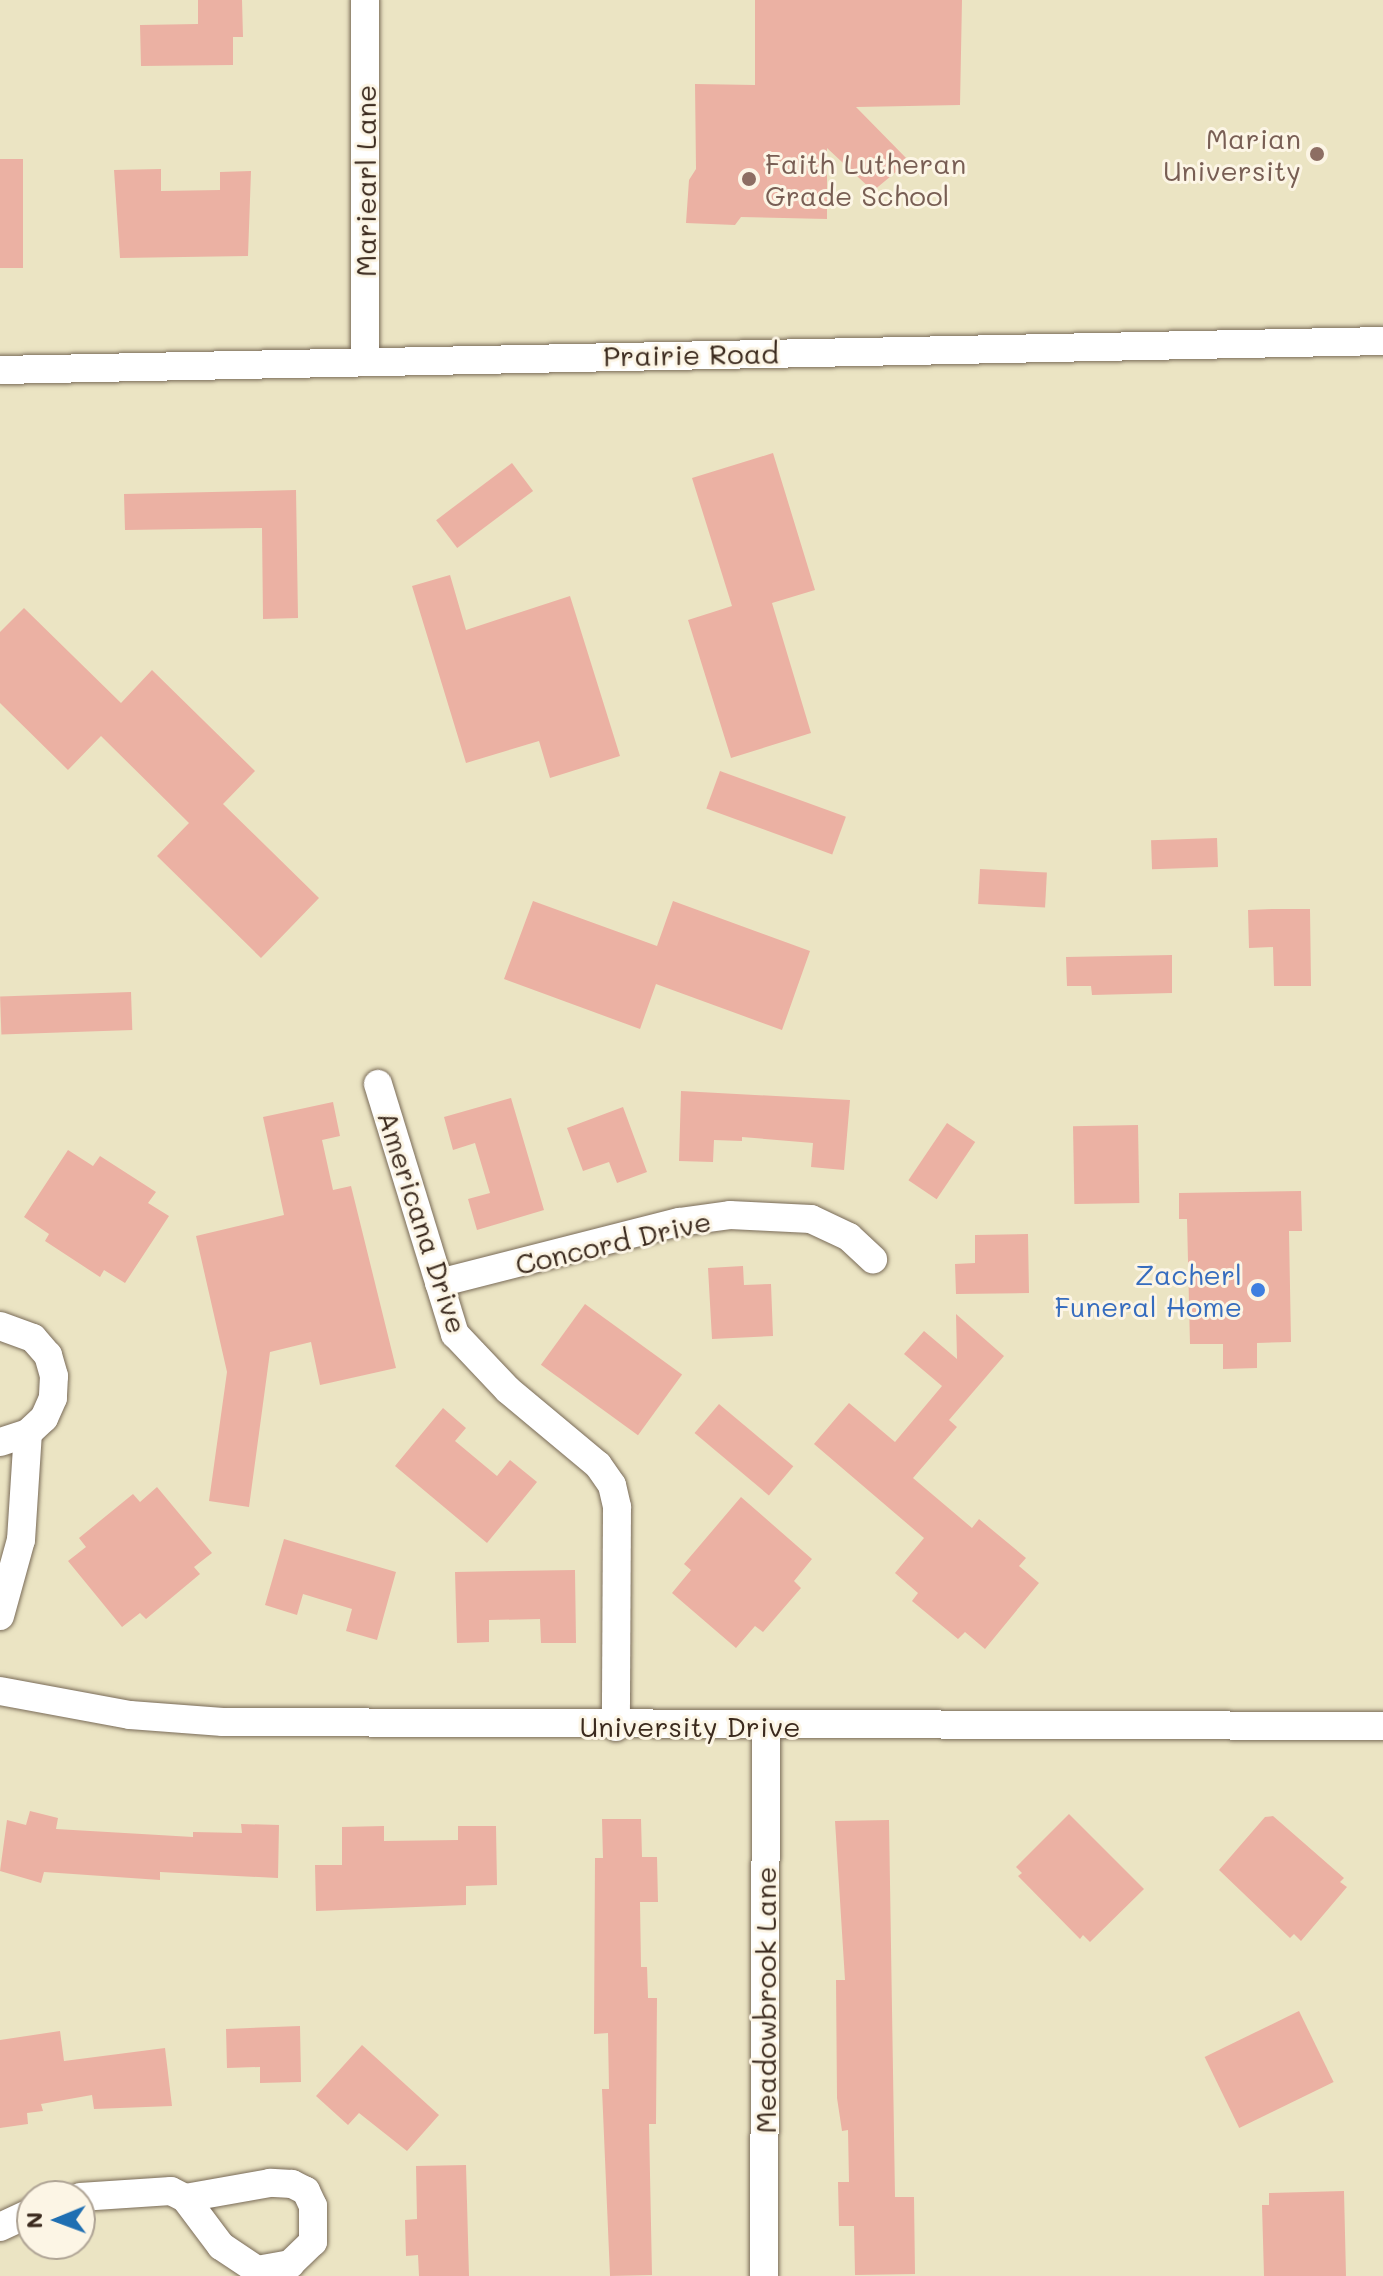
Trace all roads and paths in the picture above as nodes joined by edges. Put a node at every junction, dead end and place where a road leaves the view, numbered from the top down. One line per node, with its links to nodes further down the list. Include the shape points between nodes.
1 (365, 0): 3 (street, Mariearl Lane)
2 (1383, 341): 3 (street, Prairie Road)
3 (365, 361): 4 (street, Prairie Road)
4 (0, 370)
5 (378, 1084): 7 (street, Americana Drive)
6 (873, 1259): 7 (street, Concord Drive, via 849,1237 811,1219 730,1215 666,1225)
7 (439, 1283): 15 (street, Americana Drive, via 455,1334 475,1360 598,1465 612,1485 617,1507)
8 (0, 1326): 9 (street, via 33,1338 48,1355 54,1376 53,1398 44,1418)
9 (28, 1433): 10 (street); 11 (street, via 21,1540)
10 (0, 1442)
11 (0, 1616)
12 (0, 1691): 15 (street, University Drive, via 94,1710 204,1722)
13 (766, 1725): 14 (street, University Drive); 15 (street, University Drive); 18 (street, Meadowbrook Lane)
14 (1383, 1726)
15 (616, 1727)
16 (96, 2195): 17 (street, via 171,2191)
17 (185, 2198)
18 (764, 2276)

